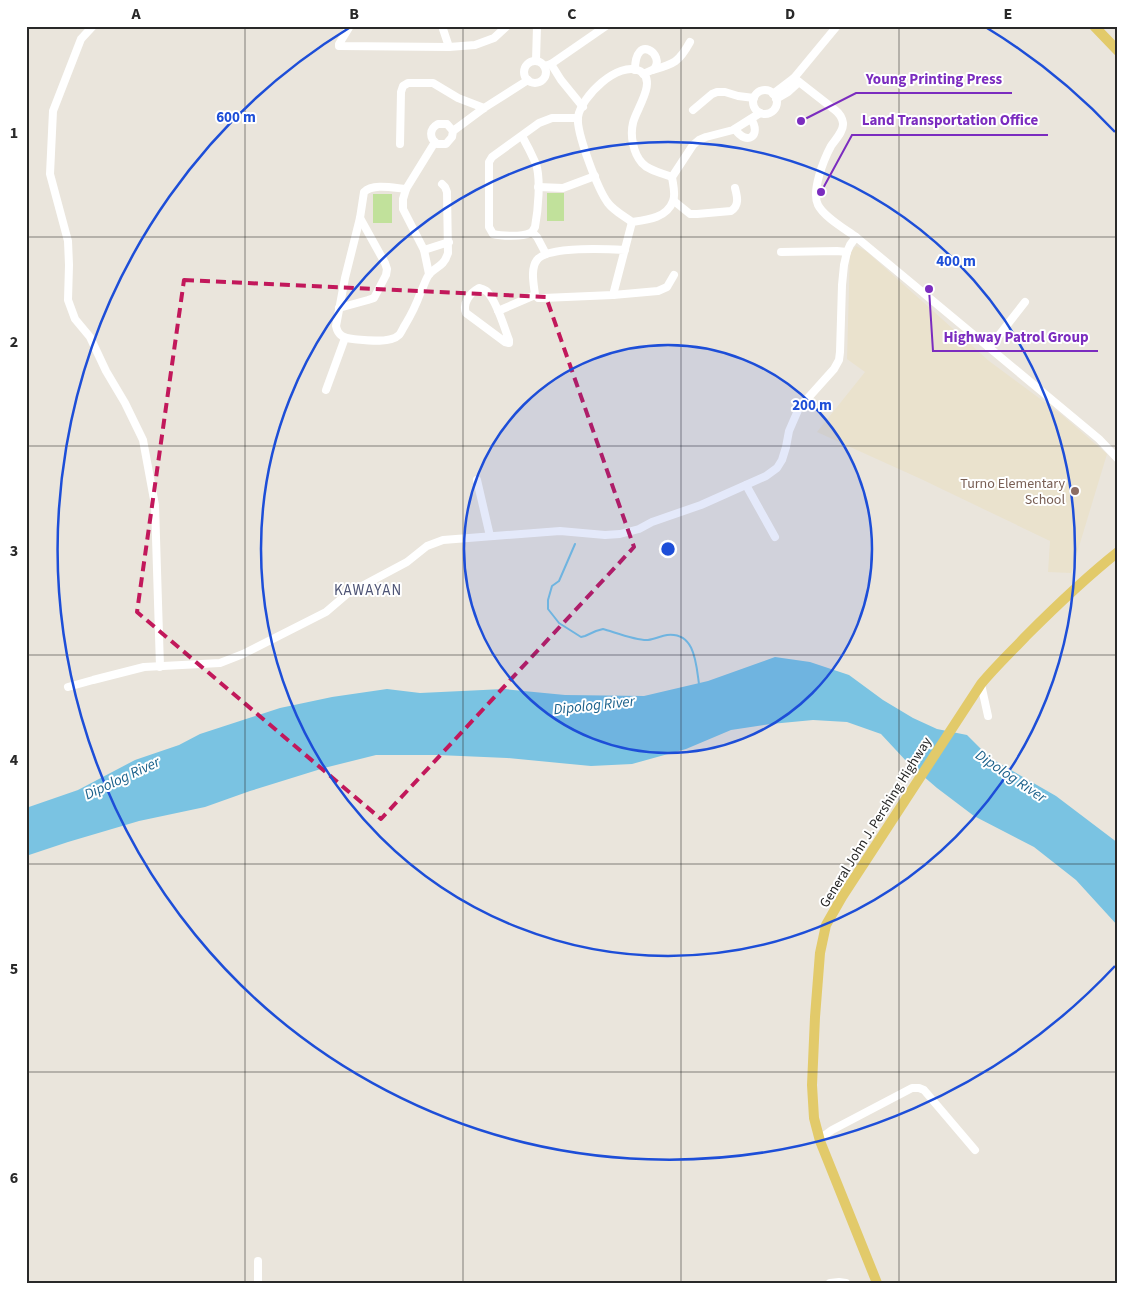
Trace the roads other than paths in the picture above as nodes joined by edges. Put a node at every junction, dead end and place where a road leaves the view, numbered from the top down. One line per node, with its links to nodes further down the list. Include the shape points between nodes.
1 (93, 26): 65 (street, via 81,38 53,111 50,174 68,241 68,300 72,312 90,337 143,440 155,505)
2 (350, 26): 10 (street, via 340,46)
3 (442, 26): 10 (street)
4 (537, 26): 12 (street)
5 (606, 26): 13 (street)
6 (837, 26): 18 (street)
7 (1094, 26): 11 (main road)
8 (505, 27): 10 (street, via 494,38 475,45)
9 (690, 42): 15 (street, via 676,61)
10 (449, 47)
11 (1118, 51)
12 (536, 62): 13 (street); 17 (street, via 526,67 524,72)
13 (547, 65): 17 (street, via 542,81 533,83); 21 (street)
14 (635, 70): 15 (street, via 636,57 644,49 652,51 655,56); 16 (street); 21 (street, via 622,70 601,83)
15 (653, 70): 16 (street)
16 (643, 74): 33 (street, via 647,87 633,121 635,150 642,164)
17 (528, 80): 22 (street)
18 (797, 80): 19 (street, via 788,92); 42 (street, via 840,114 843,124 823,165 816,197 826,214)
19 (775, 97): 20 (street, via 769,91 763,91); 24 (street, via 773,111)
20 (754, 98): 23 (street, via 717,92); 24 (street, via 754,106)
21 (582, 107): 25 (street)
22 (484, 108): 28 (street); 31 (street, via 458,98 432,82 408,83 401,92)
23 (693, 110)
24 (760, 113): 26 (street)
25 (578, 118): 29 (street, via 552,118); 32 (street)
26 (751, 119): 27 (street); 27 (street, via 755,128 751,137 744,138)
27 (735, 129): 33 (street, via 699,140)
28 (452, 131): 30 (street, via 449,142 440,145); 30 (street, via 444,123 436,125 431,134)
29 (522, 136): 35 (street, via 536,164); 41 (street, via 489,162 489,227 492,234 500,236)
30 (435, 142): 37 (street)
31 (400, 144)
32 (595, 176): 35 (street, via 562,188); 40 (street, via 608,204)
33 (672, 177): 38 (street)
34 (442, 184): 43 (street, via 447,192)
35 (538, 187): 41 (street, via 536,223)
36 (735, 188): 38 (street, via 737,202 731,210 690,214)
37 (406, 189): 39 (street, via 366,189); 44 (street, via 403,209)
38 (674, 201): 40 (street, via 660,215)
39 (360, 218): 54 (street); 54 (street, via 385,263 386,275 374,298)
40 (632, 222): 45 (street)
41 (532, 232): 48 (street)
42 (856, 237): 47 (street); 57 (street)
43 (449, 242): 44 (street); 49 (street, via 446,260)
44 (424, 250): 49 (street)
45 (625, 250): 48 (street, via 586,249); 52 (street)
46 (781, 252): 47 (street)
47 (847, 252): 61 (street, via 842,285 839,360 799,408 777,468)
48 (546, 254): 51 (street, via 536,261 533,269)
49 (429, 274): 56 (street, via 399,335 386,340)
50 (674, 275): 52 (street, via 662,290)
51 (535, 295): 52 (street, via 542,298); 55 (street)
52 (613, 295)
53 (1026, 302): 57 (street)
54 (339, 308): 56 (street, via 337,331)
55 (498, 311): 55 (street, via 509,343 466,313 465,302 474,291 484,289)
56 (345, 338): 58 (street)
57 (989, 348): 59 (street)
58 (326, 390)
59 (1118, 459)
60 (478, 480): 62 (street)
61 (746, 485): 62 (street, via 620,534 560,530); 63 (street)
62 (490, 536): 65 (street, via 433,543 407,562 347,594 326,612 243,654 220,663)
63 (775, 537)
64 (1118, 552): 66 (main road, General John J. Pershing Highway, via 1051,611)
65 (160, 667): 67 (street)
66 (981, 684): 68 (street); 69 (main road, General John J. Pershing Highway, via 826,925 820,953 812,1084 814,1118)
67 (68, 687)
68 (988, 716)
69 (820, 1141): 70 (street, via 832,1130 915,1087 930,1096); 75 (main road, General John J. Pershing Highway)
70 (975, 1150)
71 (258, 1261): 72 (street)
72 (258, 1283)
73 (830, 1283): 74 (street)
74 (846, 1283)
75 (877, 1283)

